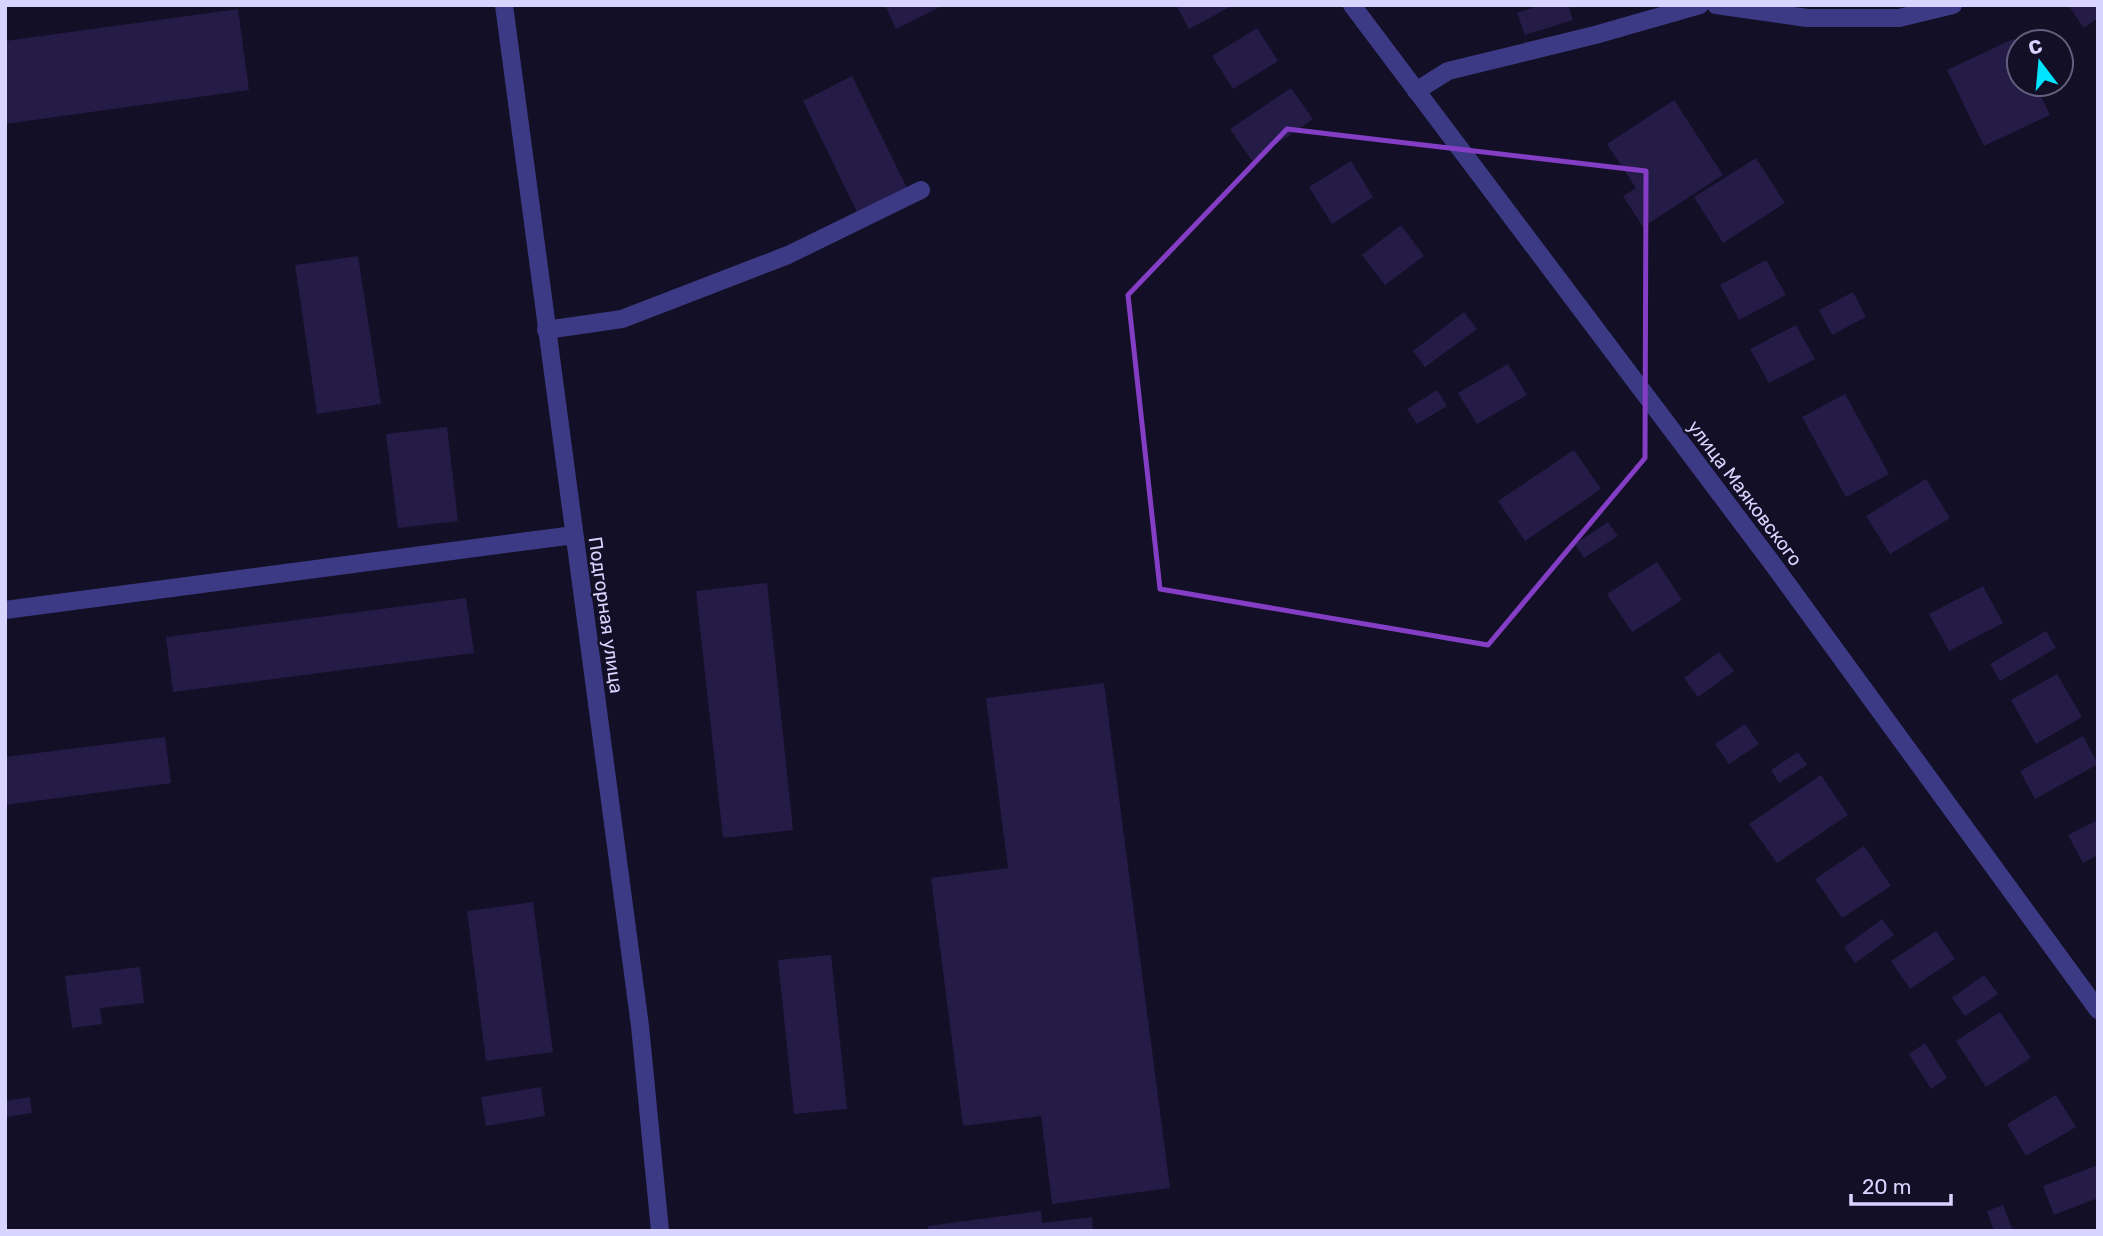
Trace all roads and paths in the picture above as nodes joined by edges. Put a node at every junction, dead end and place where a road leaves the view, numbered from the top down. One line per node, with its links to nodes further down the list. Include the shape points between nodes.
1 (504, 5): 8 (street, Подгорная улица)
2 (1352, 5): 6 (street, улица Маяковского)
3 (1700, 5): 6 (street, via 1448,71)
4 (1716, 5): 5 (street, via 1807,18 1899,18)
5 (1953, 5)
6 (1416, 91): 11 (street, улица Маяковского, via 1772,564)
7 (921, 190): 8 (street, via 788,255 622,320)
8 (546, 330): 9 (street, Подгорная улица)
9 (574, 535): 10 (street); 12 (street, Подгорная улица, via 639,1026)
10 (5, 610)
11 (2098, 1010)
12 (660, 1231)

